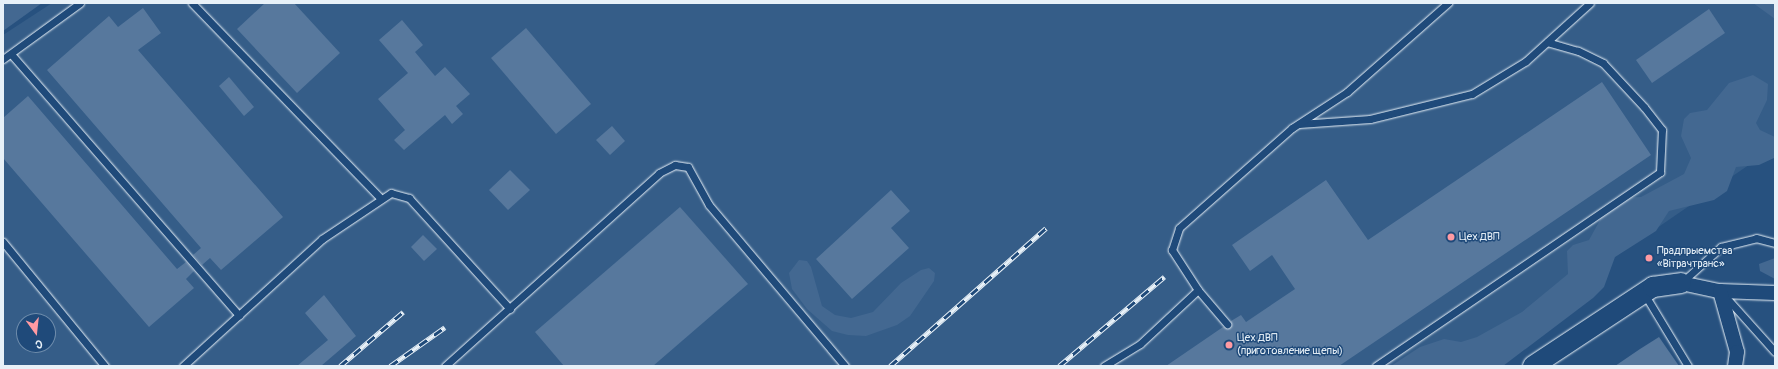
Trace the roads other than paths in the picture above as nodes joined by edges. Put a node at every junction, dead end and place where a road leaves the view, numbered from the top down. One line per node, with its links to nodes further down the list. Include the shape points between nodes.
1 (80, 3): 6 (lane)
2 (192, 3): 9 (lane)
3 (1448, 3): 8 (lane, via 1347,92)
4 (1590, 3): 5 (lane)
5 (1547, 42): 8 (lane, via 1526,61 1472,94 1370,120); 26 (lane, via 1578,51 1603,63 1644,107 1662,130 1660,172)
6 (11, 54): 7 (lane); 18 (lane)
7 (3, 60)
8 (1298, 124): 13 (lane, via 1179,228 1172,250)
9 (380, 198): 17 (lane, via 392,193 409,198); 18 (lane, via 322,239)
10 (3, 242): 21 (lane)
11 (1775, 243): 12 (lane, via 1756,238 1721,247)
12 (1681, 283): 14 (street); 15 (main road, via 1653,287)
13 (1198, 290): 19 (lane); 25 (lane, via 1140,344)
14 (1720, 291): 16 (street); 20 (lane); 29 (street, via 1737,352)
15 (1644, 292): 27 (main road); 28 (lane)
16 (1775, 293)
17 (510, 309): 23 (lane); 24 (lane, via 659,173 675,165 688,167 709,205)
18 (239, 315): 22 (lane)
19 (1227, 324)
20 (1775, 352)
21 (105, 366)
22 (183, 366)
23 (445, 366)
24 (845, 366)
25 (1104, 366)
26 (1376, 366)
27 (1533, 366)
28 (1688, 366)
29 (1735, 366)

